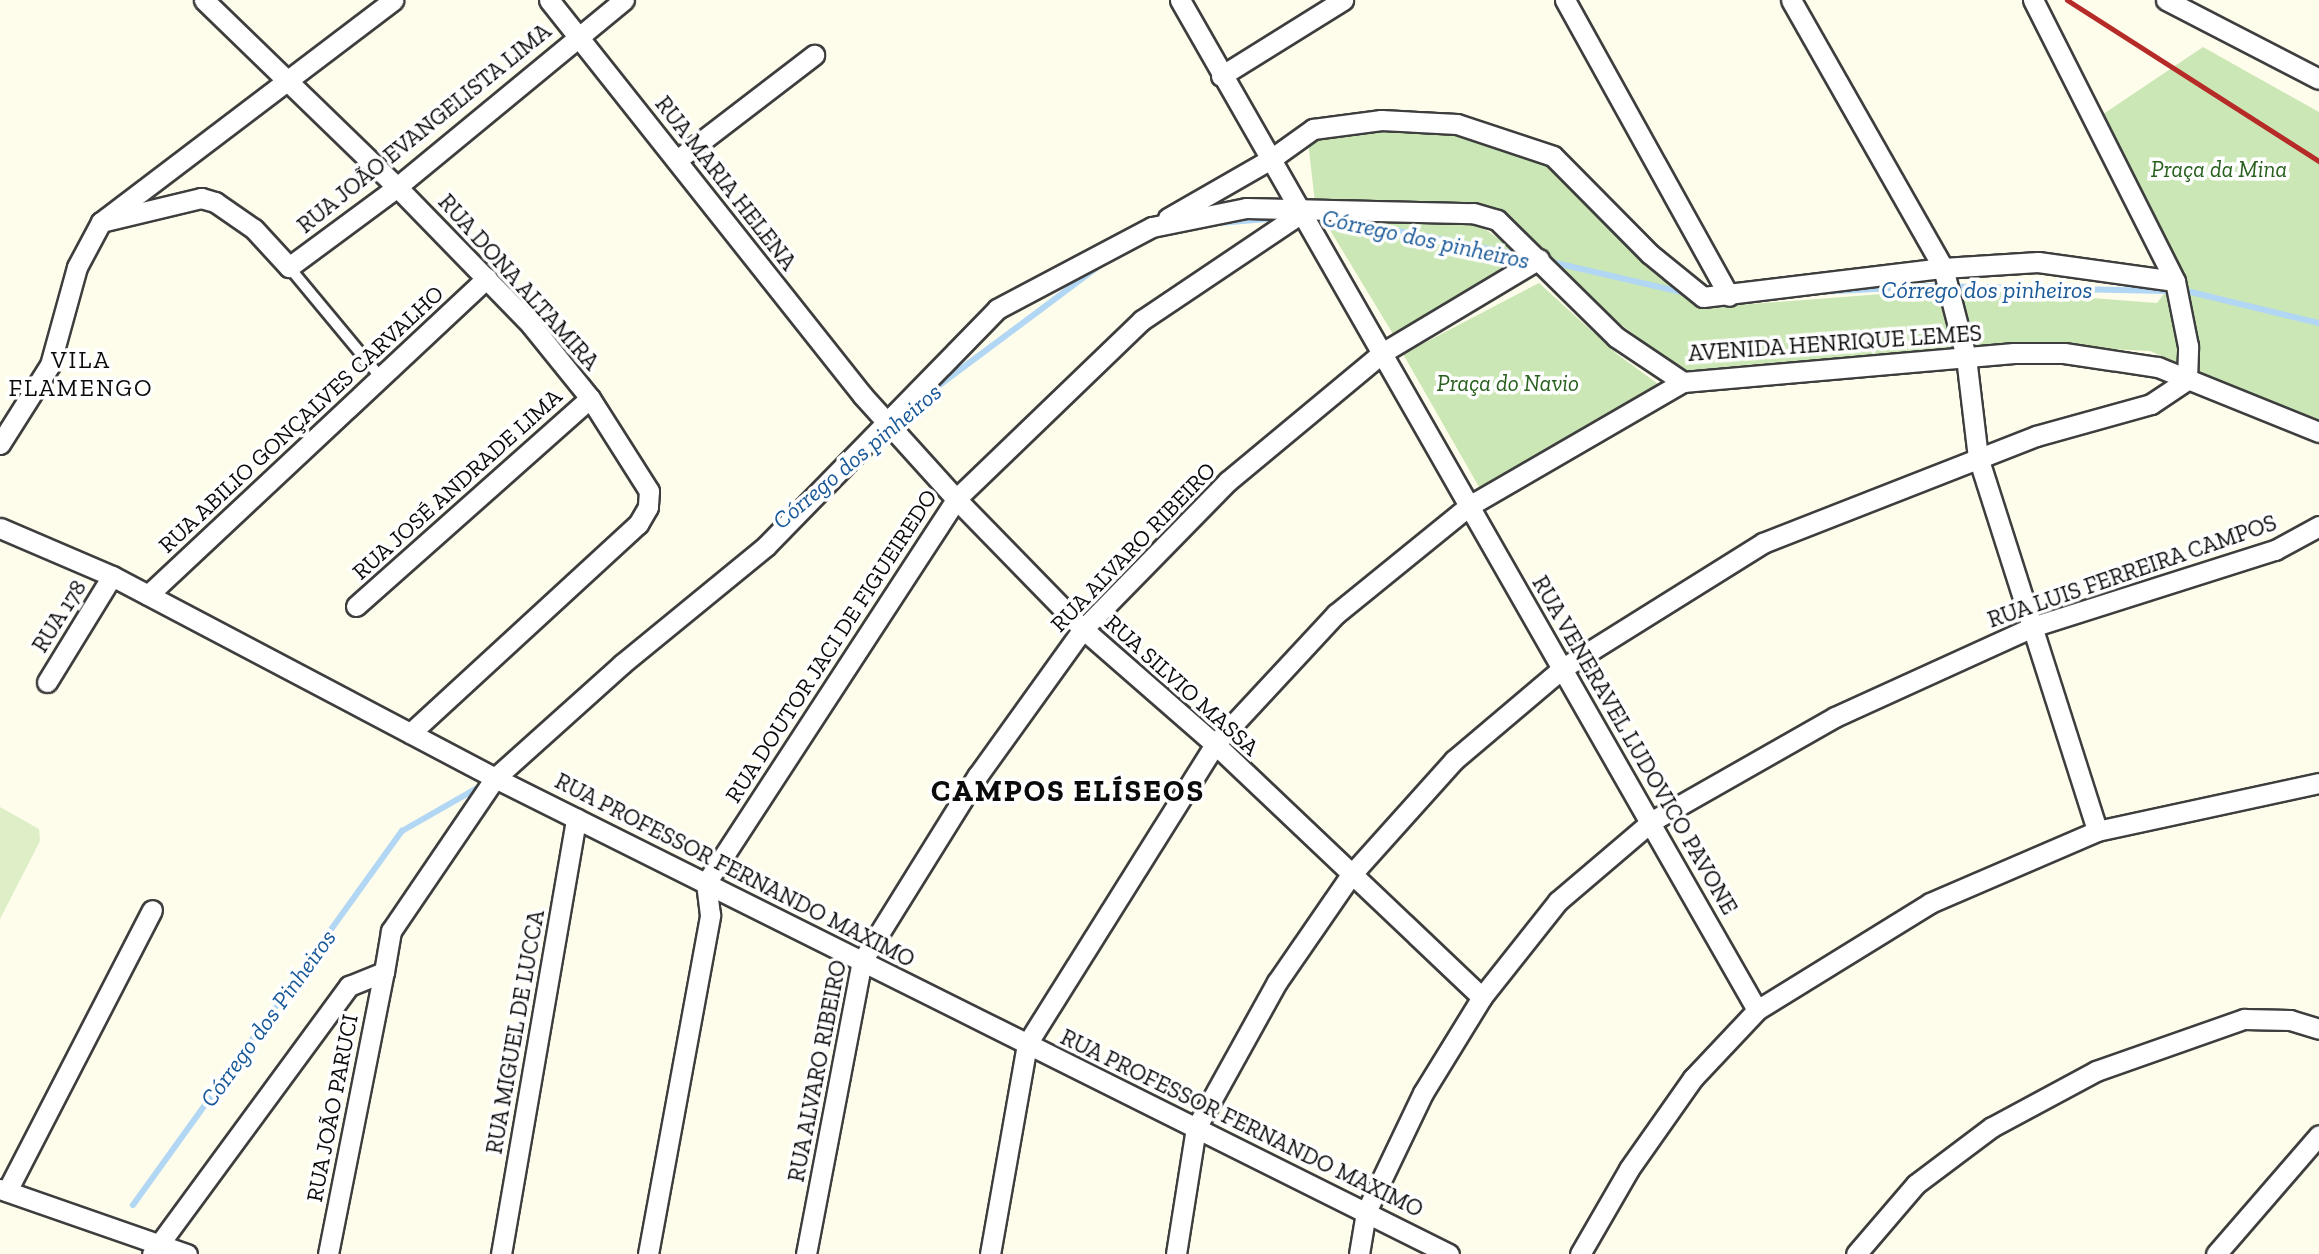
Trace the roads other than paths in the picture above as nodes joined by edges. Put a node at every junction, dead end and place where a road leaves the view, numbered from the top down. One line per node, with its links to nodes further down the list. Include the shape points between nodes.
1 (204, 0): 15 (street, RUA DONA ALTAMIRA)
2 (393, 0): 15 (street)
3 (549, 0): 11 (street, RUA MARIA HELENA)
4 (624, 0): 11 (street, RUA JOÃO EVANGELISTA LIMA)
5 (1180, 0): 13 (street, RUA VENERAVEL LUDOVICO PAVONE)
6 (1343, 0): 13 (street)
7 (1564, 0): 27 (street)
8 (1791, 0): 24 (street)
9 (2033, 0): 26 (street)
10 (2166, 0): 14 (street)
11 (579, 35): 17 (street, RUA MARIA HELENA); 18 (street, RUA JOÃO EVANGELISTA LIMA)
12 (814, 55): 17 (street)
13 (1221, 76): 16 (street, RUA VENERAVEL LUDOVICO PAVONE)
14 (2319, 79)
15 (288, 81): 18 (street, RUA DONA ALTAMIRA); 20 (street)
16 (1271, 159): 19 (street, RUA VENERAVEL LUDOVICO PAVONE); 21 (street); 27 (street, via 1313,129 1381,120 1457,124 1553,156 1650,254 1703,297)
17 (677, 160): 33 (street, RUA MARIA HELENA)
18 (397, 187): 23 (street, RUA JOÃO EVANGELISTA LIMA); 25 (street, RUA DONA ALTAMIRA)
19 (1303, 212): 21 (street, AVENIDA HENRIQUE LEMES, via 1245,208); 22 (street, AVENIDA HENRIQUE LEMES, via 1473,213 1497,220); 28 (street, RUA VENERAVEL LUDOVICO PAVONE); 39 (street, RUA DOUTOR JACI DE FIGUEIREDO, via 1142,320)
20 (101, 222): 23 (street, via 201,198 215,202 254,229); 37 (street, via 77,267 50,365)
21 (1153, 227): 35 (street, AVENIDA HENRIQUE LEMES, via 997,309)
22 (1539, 259): 28 (street, RUA ALVARO RIBEIRO); 32 (street, AVENIDA HENRIQUE LEMES, via 1616,337)
23 (289, 267): 30 (lane)
24 (1942, 268): 26 (street, via 2038,262); 27 (street); 29 (street)
25 (487, 278): 30 (street, RUA ABILIO GONÇALVES CARVALHO); 34 (street, RUA DONA ALTAMIRA)
26 (2175, 281): 31 (street, via 2188,346)
27 (1729, 296)
28 (1382, 353): 40 (street, RUA VENERAVEL LUDOVICO PAVONE); 47 (street, RUA ALVARO RIBEIRO, via 1228,481)
29 (1966, 357): 31 (street, AVENIDA HENRIQUE LEMES, via 2064,353 2158,367); 32 (street, AVENIDA HENRIQUE LEMES); 38 (street)
30 (381, 378): 44 (street, RUA ABILIO GONÇALVES CARVALHO)
31 (2187, 380): 36 (street, AVENIDA HENRIQUE LEMES); 38 (street, via 2151,404)
32 (1683, 382): 40 (street)
33 (863, 396): 35 (street, RUA SILVIO MASSA)
34 (590, 398): 45 (street, RUA JOSÉ ANDRADE LIMA); 50 (street, RUA DONA ALTAMIRA, via 640,471 649,491 648,507 638,524)
35 (887, 424): 39 (street, RUA SILVIO MASSA); 52 (street, AVENIDA HENRIQUE LEMES, via 766,546 622,664)
36 (2319, 432)
37 (0, 444)
38 (1978, 457): 46 (street); 48 (street, via 1763,543)
39 (956, 499): 47 (street, RUA SILVIO MASSA); 58 (street, RUA DOUTOR JACI DE FIGUEIREDO)
40 (1469, 506): 48 (street, RUA VENERAVEL LUDOVICO PAVONE); 51 (street, via 1336,614)
41 (2319, 526): 46 (street, RUA LUIS FERREIRA CAMPOS, via 2275,550)
42 (0, 528): 43 (street, RUA PROFESSOR FERNANDO MAXIMO)
43 (112, 576): 44 (street, RUA PROFESSOR FERNANDO MAXIMO); 49 (street, RUA 178)
44 (148, 595): 50 (street, RUA PROFESSOR FERNANDO MAXIMO)
45 (356, 606)
46 (2035, 626): 55 (street, RUA LUIS FERREIRA CAMPOS, via 1835,717); 56 (street)
47 (1083, 629): 51 (street, RUA SILVIO MASSA); 60 (street, RUA ALVARO RIBEIRO, via 978,775)
48 (1563, 668): 55 (street, RUA VENERAVEL LUDOVICO PAVONE); 57 (street, via 1454,760)
49 (47, 681)
50 (411, 733): 52 (street, RUA PROFESSOR FERNANDO MAXIMO)
51 (1215, 744): 57 (street, RUA SILVIO MASSA); 65 (street)
52 (495, 778): 54 (street, RUA PROFESSOR FERNANDO MAXIMO); 61 (street, RUA JOÃO PARUCI, via 391,931)
53 (2319, 783): 56 (street)
54 (576, 818): 58 (street, RUA PROFESSOR FERNANDO MAXIMO); 73 (street, RUA MIGUEL DE LUCCA)
55 (1652, 821): 62 (street, RUA LUIS FERREIRA CAMPOS, via 1558,901); 63 (street, RUA VENERAVEL LUDOVICO PAVONE)
56 (2097, 831): 63 (street, via 1930,903)
57 (1350, 876): 62 (street, RUA SILVIO MASSA); 66 (street, via 1277,982)
58 (706, 883): 60 (street, RUA PROFESSOR FERNANDO MAXIMO); 74 (street, via 710,915)
59 (152, 910): 68 (street)
60 (862, 961): 65 (street, RUA PROFESSOR FERNANDO MAXIMO); 75 (street, RUA ALVARO RIBEIRO)
61 (384, 972): 70 (street, via 349,986); 72 (street, RUA JOÃO PARUCI)
62 (1482, 997): 69 (street, RUA LUIS FERREIRA CAMPOS, via 1423,1093)
63 (1757, 1010): 80 (street, via 1693,1078 1629,1169)
64 (2319, 1029): 81 (street, via 2290,1020 2244,1019 2096,1071 1992,1126 1916,1184)
65 (1027, 1044): 66 (street, RUA PROFESSOR FERNANDO MAXIMO); 76 (street)
66 (1196, 1128): 69 (street, RUA PROFESSOR FERNANDO MAXIMO); 77 (street)
67 (2319, 1135): 82 (street)
68 (4, 1190): 70 (street)
69 (1366, 1212): 78 (street, RUA LUIS FERREIRA CAMPOS); 79 (street, RUA PROFESSOR FERNANDO MAXIMO)
70 (154, 1250): 71 (street)
71 (187, 1254)
72 (328, 1254)
73 (501, 1254)
74 (649, 1254)
75 (806, 1254)
76 (990, 1254)
77 (1176, 1254)
78 (1359, 1254)
79 (1449, 1254)
80 (1580, 1254)
81 (1856, 1254)
82 (2216, 1254)

